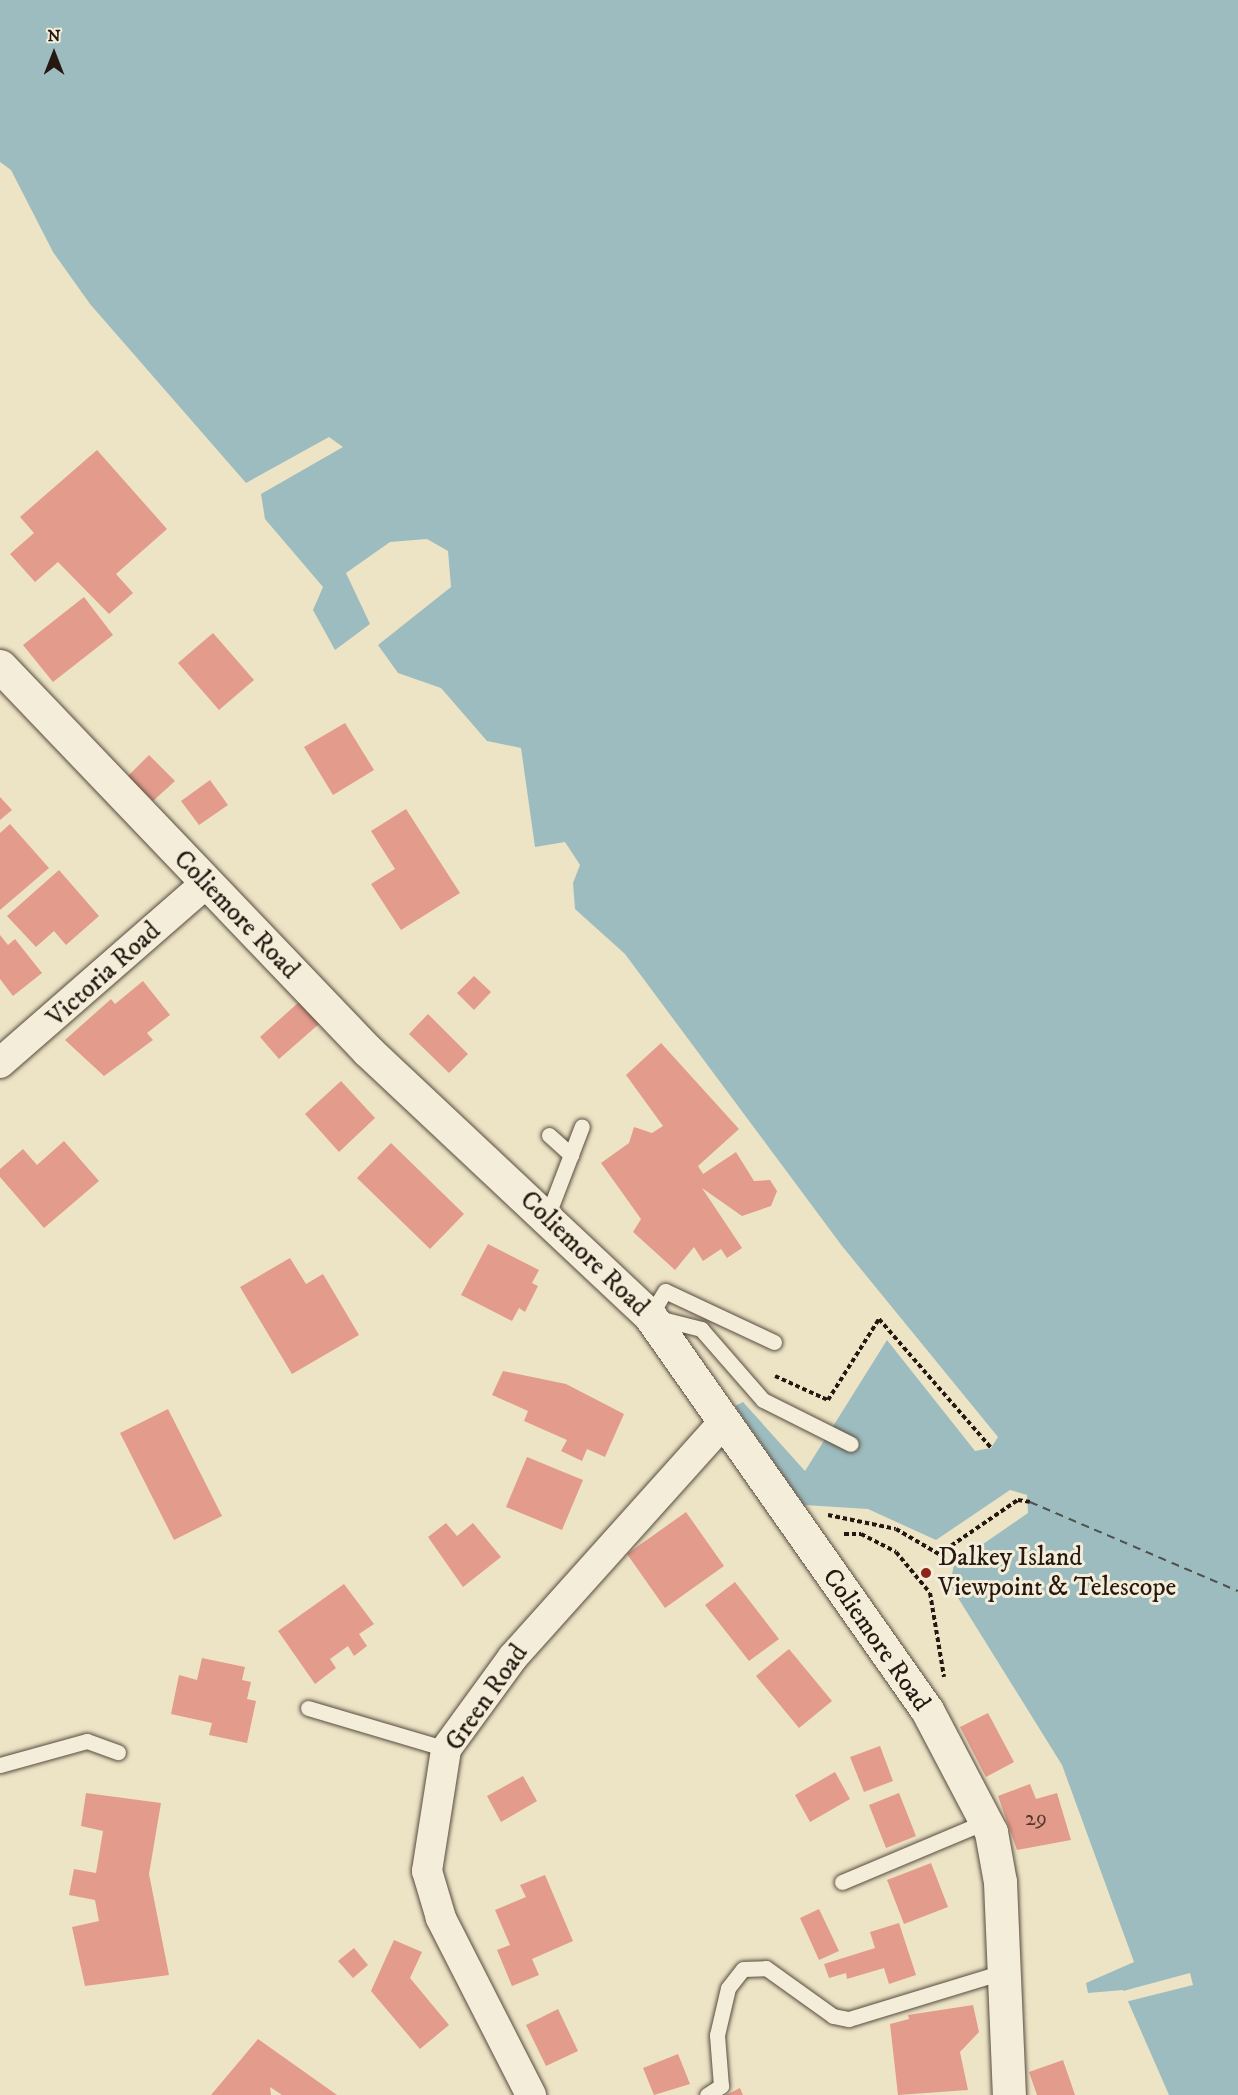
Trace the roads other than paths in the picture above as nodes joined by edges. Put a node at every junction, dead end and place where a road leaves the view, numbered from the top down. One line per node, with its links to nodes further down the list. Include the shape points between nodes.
1 (0, 666): 2 (street, Coliemore Road)
2 (206, 883): 3 (street, Victoria Road); 7 (street, Coliemore Road, via 368,1051)
3 (0, 1063)
4 (582, 1126): 6 (lane)
5 (549, 1135): 6 (lane)
6 (571, 1155): 7 (lane)
7 (547, 1217): 8 (street, Coliemore Road)
8 (650, 1316): 9 (lane, via 666,1291); 10 (street, Coliemore Road); 11 (lane, via 701,1329 763,1400)
9 (774, 1342)
10 (723, 1423): 13 (street, Green Road, via 513,1657); 16 (street, Coliemore Road, via 927,1710)
11 (851, 1444)
12 (308, 1708): 13 (lane)
13 (447, 1749): 19 (street, Green Road, via 427,1871 441,1918)
14 (118, 1752): 15 (lane, via 87,1741)
15 (0, 1765)
16 (985, 1822): 17 (lane); 18 (street, Coliemore Road, via 1000,1882)
17 (842, 1882)
18 (1005, 1971): 20 (lane, via 849,2019 833,2016 766,1968 743,1969 728,1988 717,2035 721,2086); 21 (street, Coliemore Road)
19 (531, 2095)
20 (707, 2095)
21 (1009, 2095)

